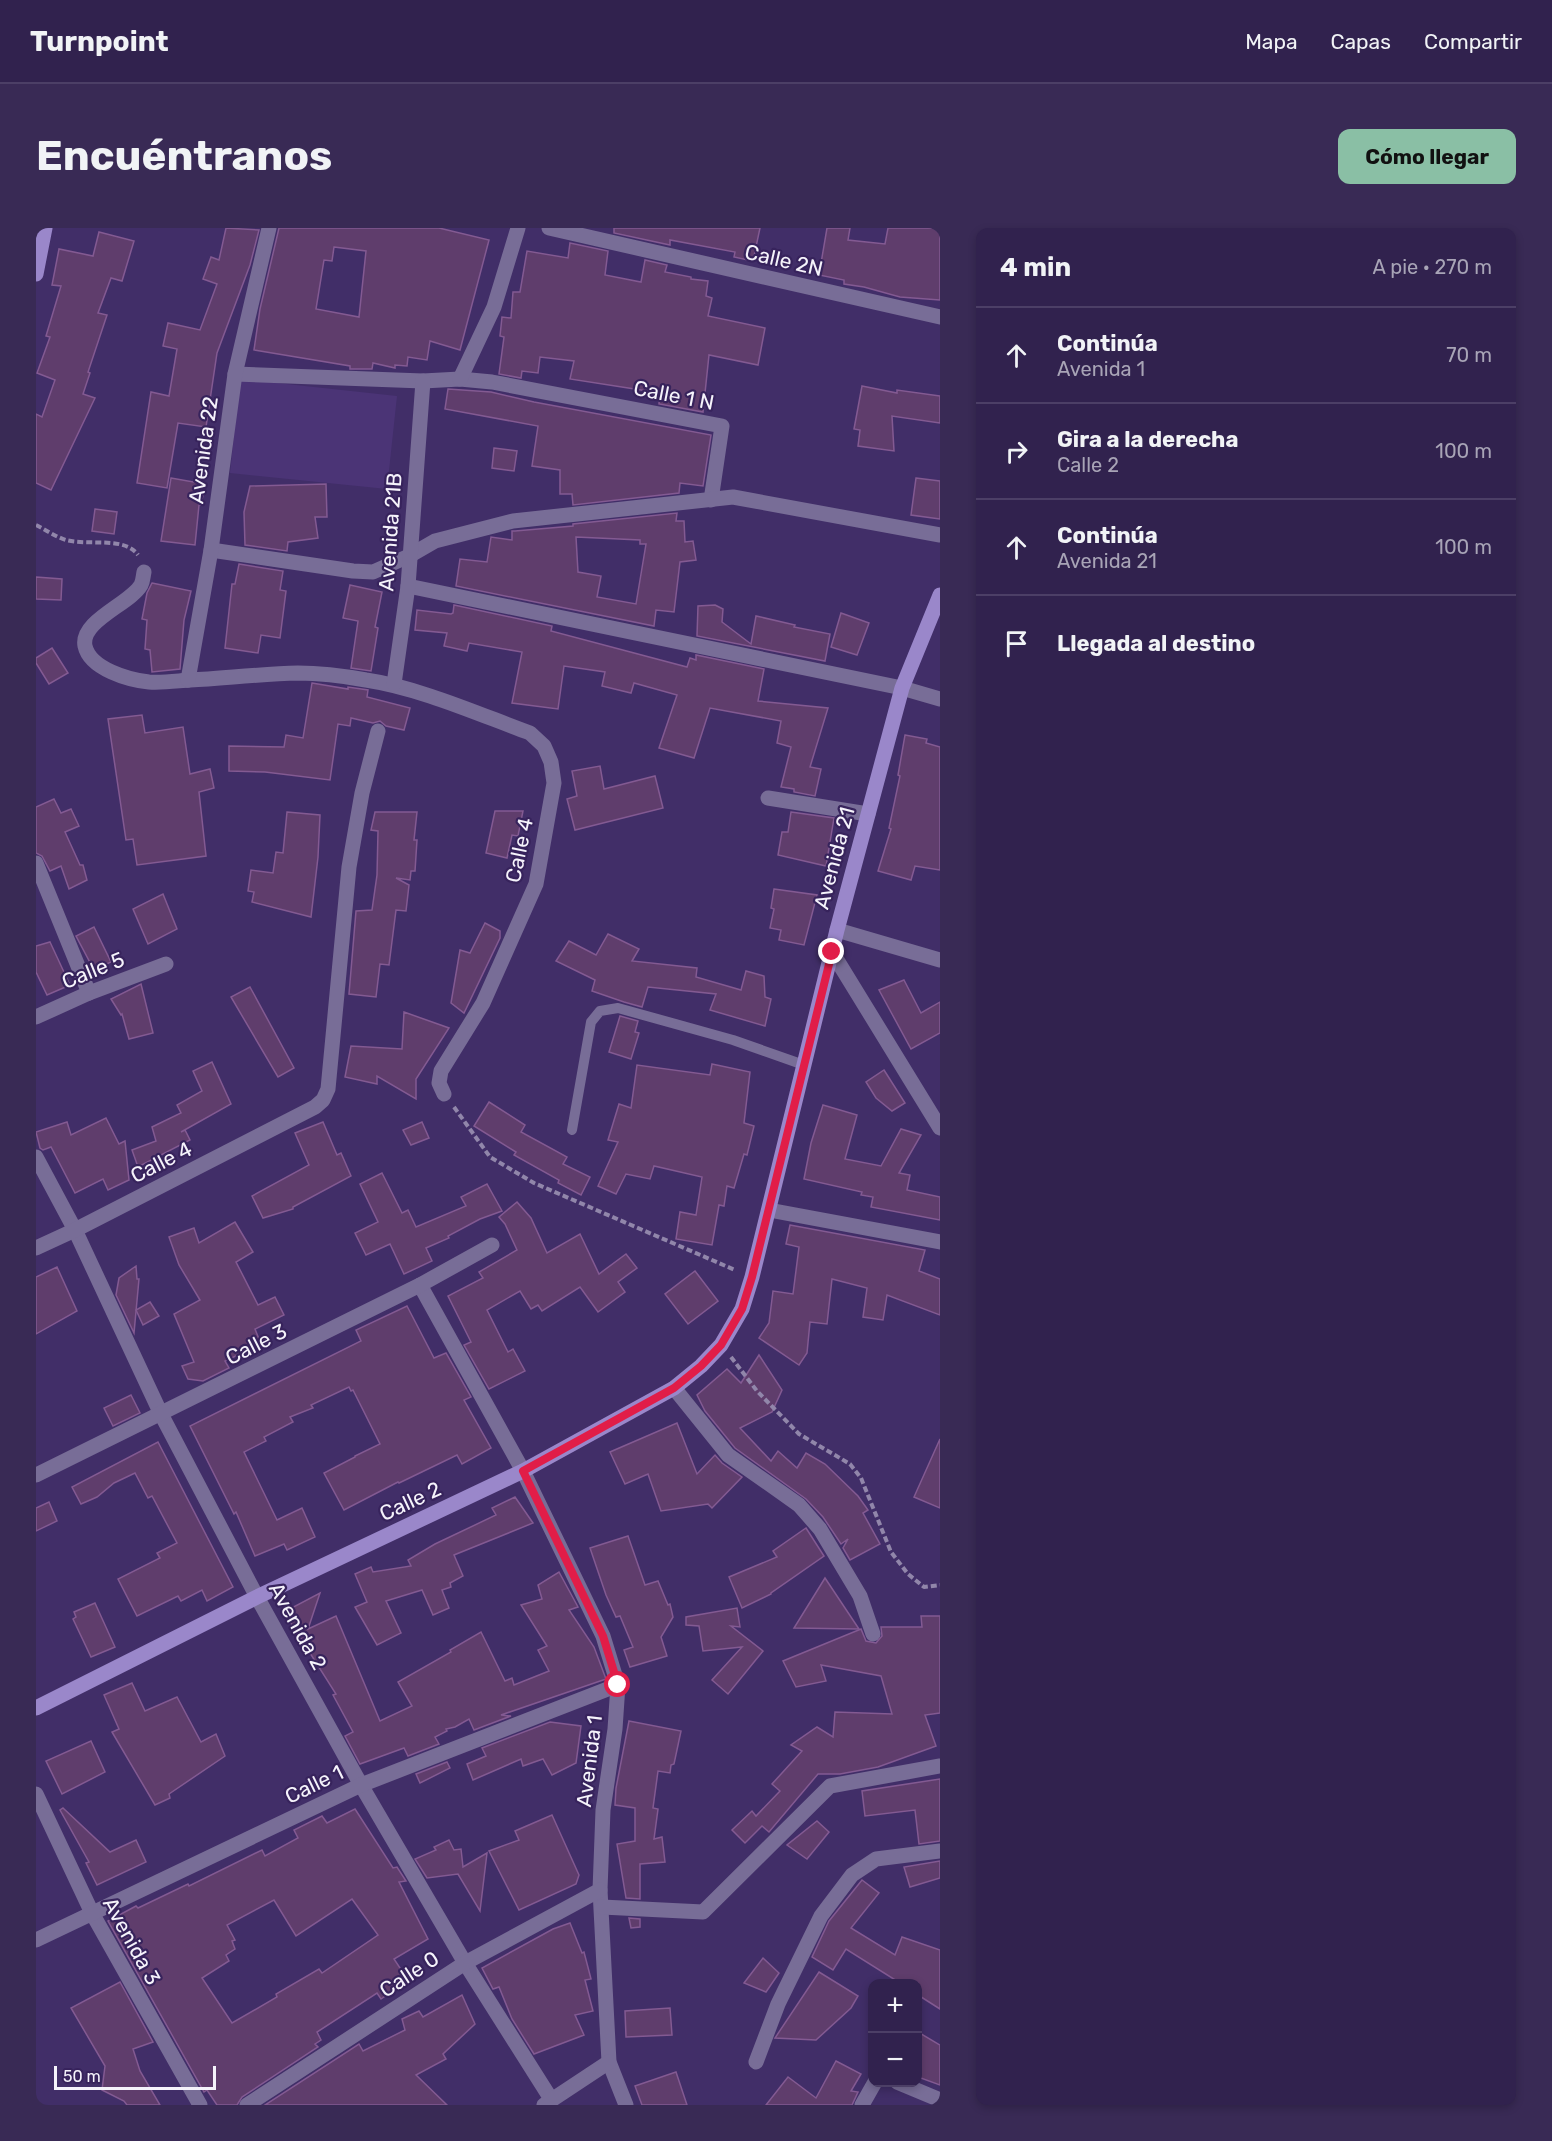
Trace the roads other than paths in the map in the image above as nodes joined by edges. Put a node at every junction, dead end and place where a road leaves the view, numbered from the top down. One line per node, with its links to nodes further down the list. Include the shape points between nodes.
1 (45, 228): 5 (main road)
2 (268, 228): 7 (street, Avenida 22)
3 (518, 228): 8 (street, via 494,307)
4 (549, 228): 6 (street, Calle 2N)
5 (36, 274)
6 (940, 317)
7 (235, 374): 9 (street, Calle 1 N); 12 (street, Avenida 22)
8 (460, 378): 9 (street, Calle 1 N); 10 (street, Calle 1 N, via 722,426)
9 (423, 381): 13 (street, Avenida 21B)
10 (711, 500): 11 (street, via 733,497); 13 (street, via 513,520 435,542)
11 (940, 535)
12 (211, 550): 13 (street, via 373,572); 17 (street, Avenida 22)
13 (409, 556): 15 (street, Avenida 21B)
14 (144, 572): 17 (street, Calle 4, via 136,592 86,634 86,650 99,666 124,678 151,682)
15 (408, 586): 18 (street, Avenida 21B); 19 (street)
16 (940, 595): 19 (main road, Avenida 21)
17 (188, 680): 18 (street, Calle 4, via 298,673)
18 (394, 684): 32 (street, Calle 4, via 530,733 544,746 554,783 536,884 483,1003 441,1071 439,1083)
19 (902, 687): 20 (street); 23 (main road, Avenida 21)
20 (940, 699)
21 (378, 731): 37 (street, Calle 4, via 362,793 350,867 328,1089 323,1100)
22 (768, 798): 23 (street)
23 (868, 814): 25 (main road, Avenida 21)
24 (36, 863): 29 (street)
25 (837, 930): 26 (main road, Avenida 21); 27 (street)
26 (832, 952): 31 (main road, Avenida 21); 33 (street)
27 (940, 960)
28 (166, 964): 29 (street, Calle 5)
29 (89, 993): 30 (street, Calle 5)
30 (36, 1017)
31 (804, 1065): 34 (lane, via 734,1040 618,1008 600,1011 591,1022); 36 (main road, Avenida 21)
32 (444, 1094)
33 (940, 1128)
34 (572, 1130)
35 (36, 1157): 37 (street, Avenida 2)
36 (769, 1210): 38 (street); 41 (main road, Avenida 21)
37 (75, 1230): 40 (street, Calle 4); 44 (street, Avenida 2)
38 (940, 1242)
39 (492, 1245): 42 (street, Calle 3)
40 (36, 1248)
41 (752, 1277): 43 (main road, Calle 2, via 742,1309 721,1345)
42 (420, 1285): 44 (street, Calle 3); 45 (street, Avenida 1)
43 (674, 1388): 45 (main road, Calle 2); 48 (street, via 728,1455 799,1505 820,1529 860,1596)
44 (161, 1414): 46 (street, Calle 3); 47 (street, Avenida 2)
45 (523, 1471): 47 (main road, Calle 2); 49 (street, Avenida 1, via 603,1636)
46 (36, 1475)
47 (257, 1597): 50 (main road, Calle 2); 52 (street, Avenida 2)
48 (873, 1634)
49 (618, 1685): 52 (street, Calle 1); 55 (street, Avenida 1, via 603,1810)
50 (36, 1708)
51 (940, 1766): 56 (street, via 830,1786 703,1912)
52 (361, 1785): 57 (street, Calle 1); 59 (street, Avenida 2)
53 (36, 1794): 57 (street, Avenida 3)
54 (940, 1851): 61 (street, via 876,1859 852,1875 821,1916 778,2004)
55 (600, 1890): 56 (street, Avenida 1); 59 (street, Calle 0)
56 (602, 1907): 60 (street, Avenida 1)
57 (92, 1913): 58 (street, Calle 1); 66 (street, Avenida 3)
58 (36, 1940)
59 (465, 1963): 65 (street, Avenida 2); 67 (street, Calle 0)
60 (609, 2062): 65 (street); 68 (street, Avenida 1)
61 (756, 2062)
62 (872, 2087): 69 (street)
63 (907, 2087): 64 (street)
64 (936, 2101)
65 (548, 2102)
66 (200, 2105)
67 (247, 2105)
68 (626, 2105)
69 (862, 2105)

